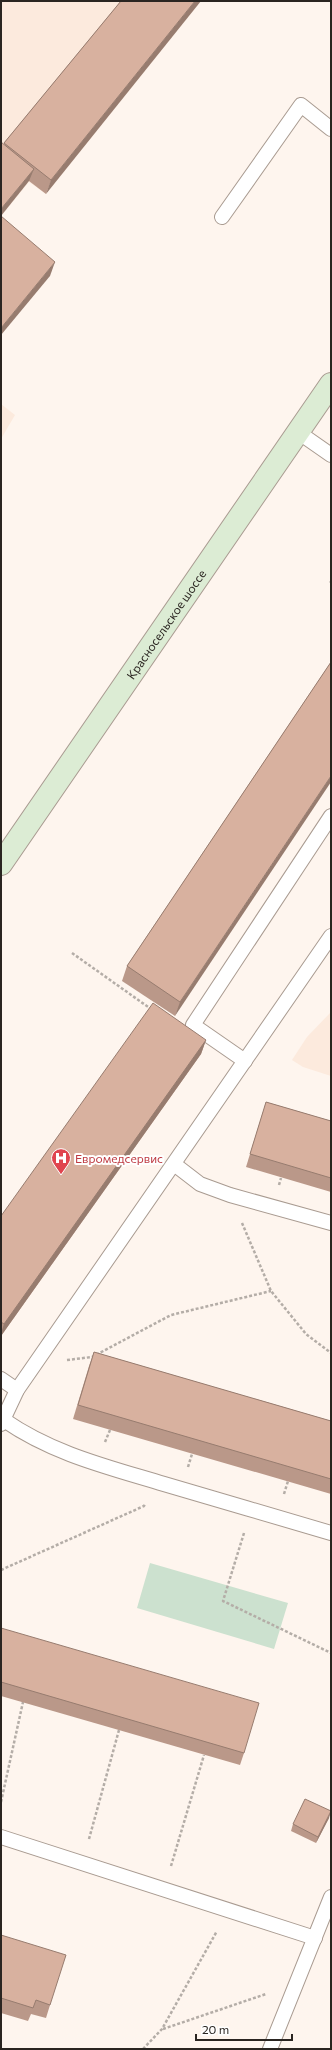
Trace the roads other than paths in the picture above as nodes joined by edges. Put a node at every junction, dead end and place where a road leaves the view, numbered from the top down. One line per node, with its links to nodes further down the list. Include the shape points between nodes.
1 (331, 128): 2 (lane, via 301,105)
2 (222, 217)
3 (331, 384): 4 (main road, Красносельское шоссе)
4 (298, 432): 5 (lane); 7 (main road, Красносельское шоссе)
5 (331, 455)
6 (331, 816): 9 (lane, via 192,1025)
7 (1, 864)
8 (331, 936): 9 (lane)
9 (245, 1061): 10 (lane)
10 (174, 1164): 11 (lane, via 200,1184); 13 (lane)
11 (331, 1223)
12 (1, 1379): 13 (lane)
13 (17, 1390): 14 (lane)
14 (3, 1422): 15 (lane, via 51,1448 98,1464)
15 (331, 1533)
16 (1, 1837): 18 (lane)
17 (331, 1897): 18 (lane)
18 (315, 1938): 19 (lane)
19 (270, 2049)

